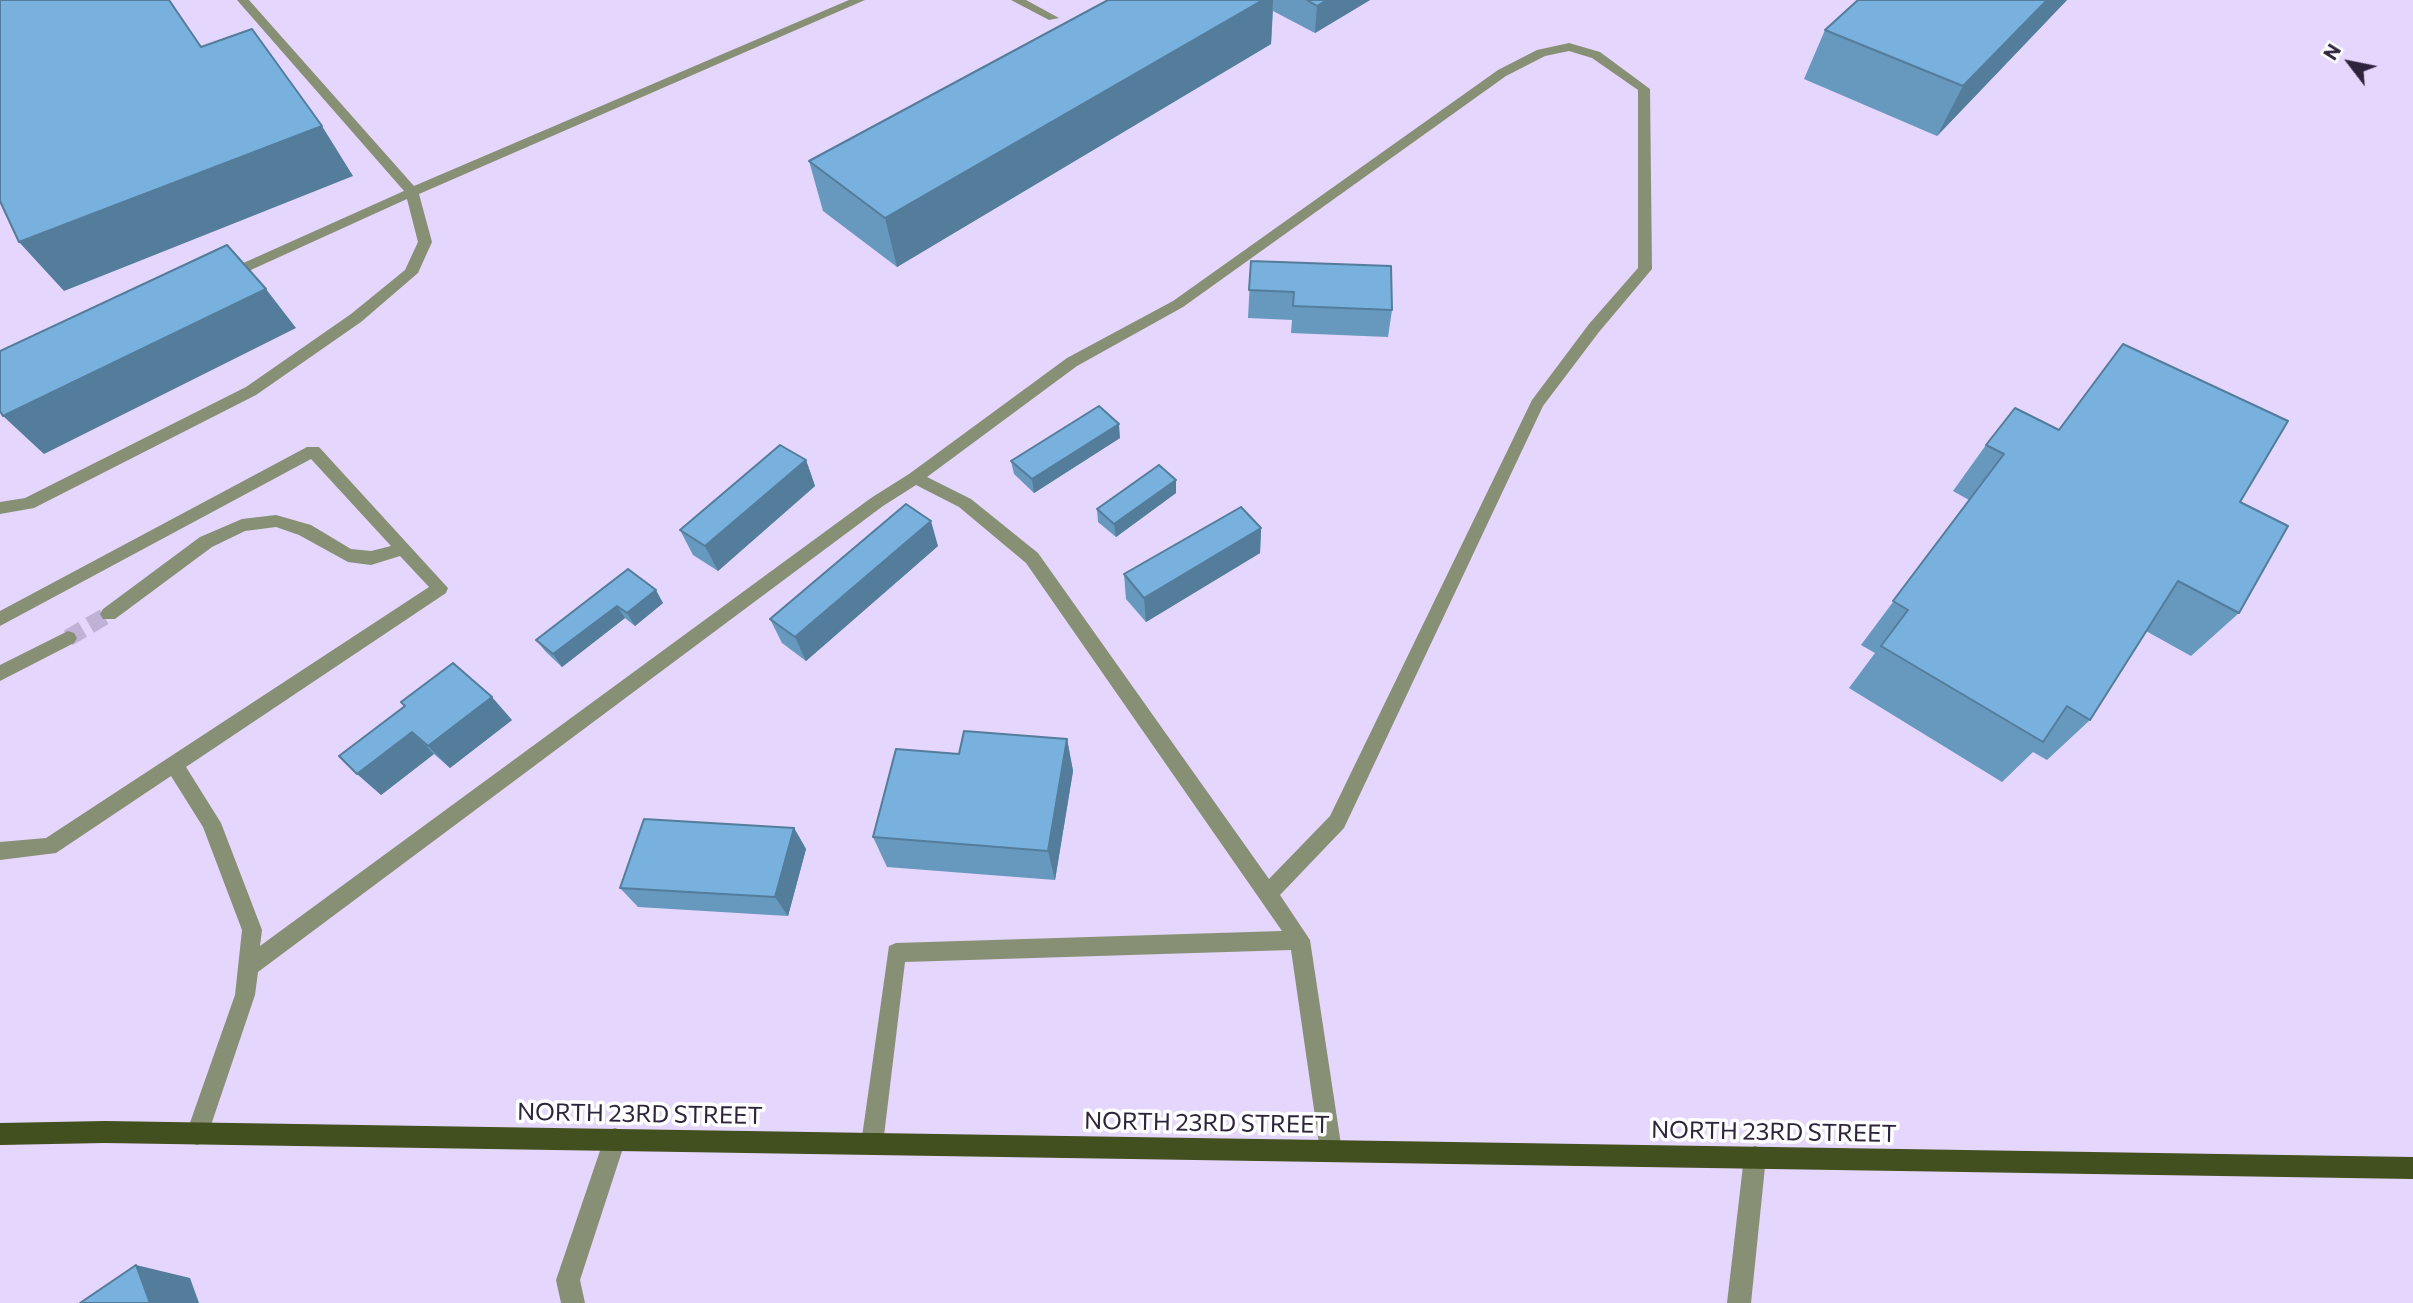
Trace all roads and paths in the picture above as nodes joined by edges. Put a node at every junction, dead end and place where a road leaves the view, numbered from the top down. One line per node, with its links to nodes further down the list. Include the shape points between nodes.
1 (243, 0): 5 (lane)
2 (859, 0): 5 (lane)
3 (1017, 0): 4 (lane)
4 (1053, 18)
5 (412, 192): 6 (lane); 8 (lane, via 425,242 411,273 356,318 251,391 28,503)
6 (212, 282)
7 (915, 478): 16 (lane, via 965,503 1032,558); 16 (lane, via 1072,362 1178,304 1502,73 1541,53 1569,47 1596,55 1644,89 1645,269 1537,404 1338,822); 18 (lane)
8 (0, 508)
9 (404, 548): 10 (lane, via 371,558 348,555 304,530 276,521 242,525 206,542); 11 (lane, via 313,452); 14 (lane, via 440,588)
10 (109, 614)
11 (0, 619)
12 (68, 638): 13 (lane)
13 (0, 674)
14 (175, 766): 15 (lane, via 49,846); 18 (lane, via 211,824 252,930)
15 (0, 850)
16 (1268, 894): 17 (lane)
17 (1300, 940): 22 (lane, via 896,953); 23 (lane)
18 (248, 967): 19 (lane, via 245,995)
19 (197, 1134): 20 (main road, NORTH 23RD STREET); 21 (main road, NORTH 23RD STREET)
20 (0, 1135)
21 (615, 1139): 22 (main road, NORTH 23RD STREET); 26 (lane)
22 (872, 1144): 23 (main road, NORTH 23RD STREET)
23 (1331, 1151): 24 (main road, NORTH 23RD STREET)
24 (1755, 1157): 25 (main road, NORTH 23RD STREET); 29 (lane)
25 (2413, 1168)
26 (568, 1280): 27 (lane); 28 (lane)
27 (559, 1303)
28 (573, 1303)
29 (1739, 1303)

